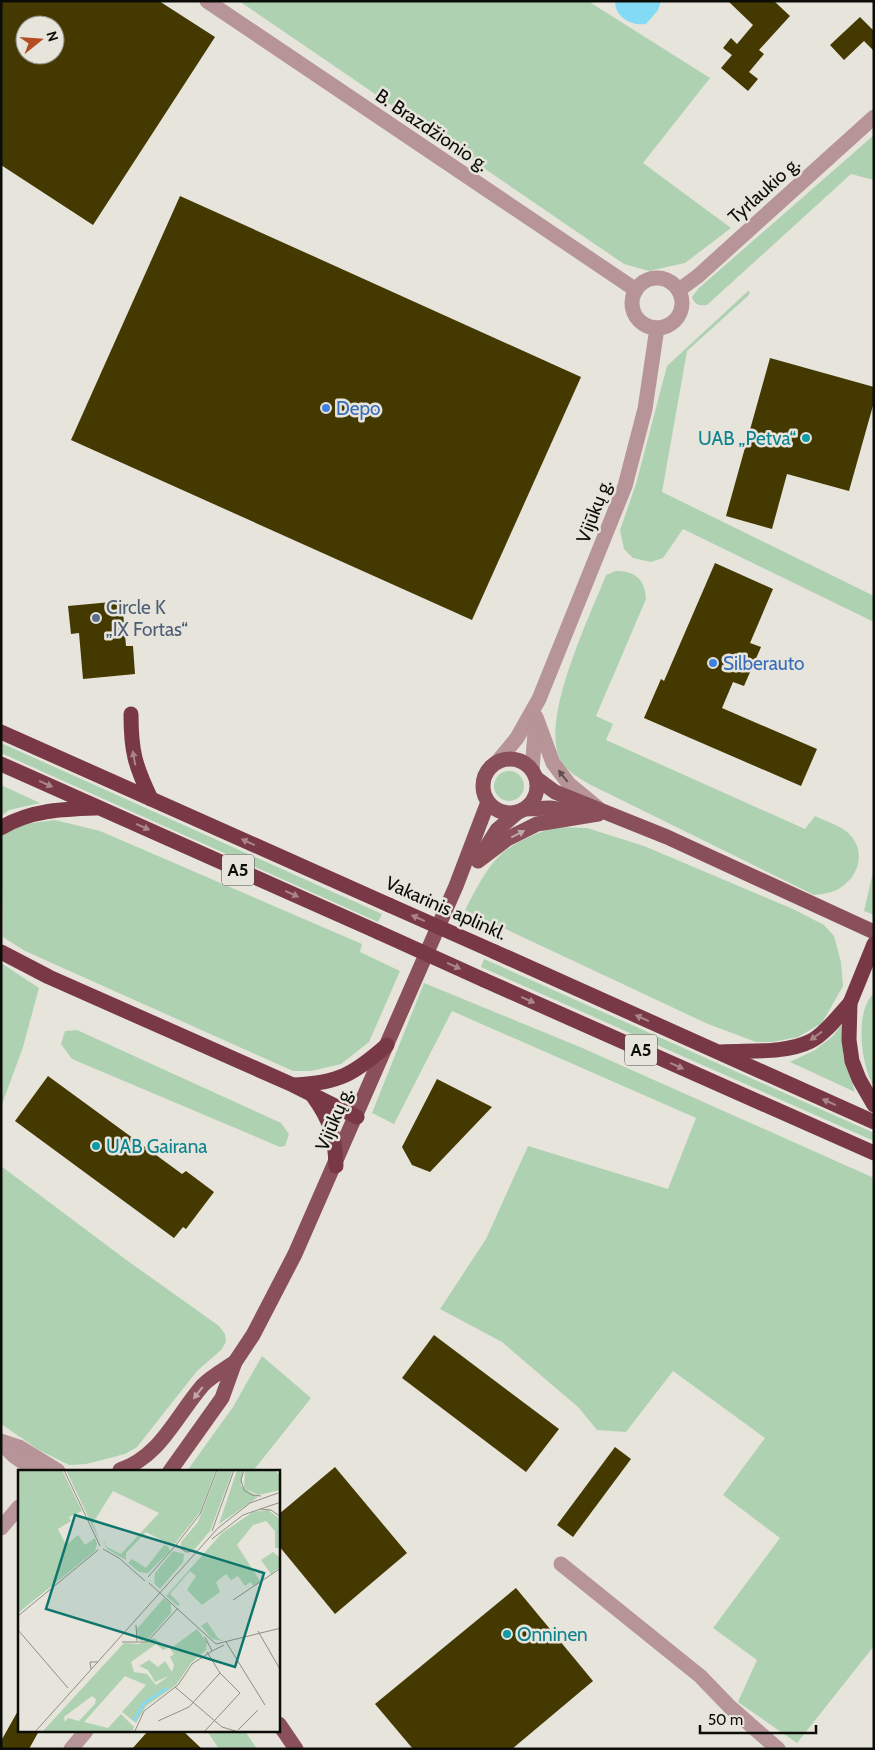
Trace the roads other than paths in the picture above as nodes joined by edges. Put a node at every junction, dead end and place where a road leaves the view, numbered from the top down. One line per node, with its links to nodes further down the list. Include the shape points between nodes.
1 (207, 1): 3 (street, B. Brazdžionio g.)
2 (874, 117): 4 (street, Tyrlaukio g.)
3 (636, 290): 4 (street, via 658,278); 5 (street, via 633,298 636,315 648,326)
4 (679, 290): 5 (street, via 682,297 680,312 667,326)
5 (657, 328): 6 (street, Vijūkų g., via 646,409 625,486)
6 (539, 699): 8 (street, Vijūkų g.); 10 (street, Vijūkų g., via 517,738)
7 (131, 714): 13 (highway, one-way to 7, via 136,766)
8 (536, 717): 12 (street, Vijūkų g.); 17 (street, one-way to 8, via 569,784 553,763)
9 (1, 732): 13 (highway, Vakarinis aplinkl. / A5)
10 (498, 761): 12 (main road, via 516,760); 14 (main road, via 485,775 483,794)
11 (1, 764): 15 (highway, A5, one-way to 15)
12 (534, 774): 16 (main road, via 535,795); 17 (main road, via 555,792)
13 (151, 798): 26 (highway, Vakarinis aplinkl. / A5, one-way to 13, bridge)
14 (488, 802): 16 (main road, via 501,812); 20 (main road, Vijūkų g.)
15 (99, 808): 18 (highway, via 37,813); 32 (highway, A5, one-way to 32, bridge)
16 (522, 810): 17 (main road, via 550,808); 19 (main road, Vijūkų g., via 497,830)
17 (603, 813): 19 (main road, one-way to 17, via 507,839 537,824); 21 (main road, via 667,837)
18 (1, 828)
19 (478, 861): 20 (main road, Vijūkų g.)
20 (456, 886): 25 (main road, Vijūkų g.)
21 (874, 932)
22 (874, 944): 24 (highway)
23 (1, 952): 27 (highway, via 49,977)
24 (850, 1003): 26 (highway, one-way to 26, via 811,1040 791,1047); 29 (highway, via 852,1061)
25 (387, 1045): 27 (highway, via 344,1077 322,1084); 30 (main road, Vijūkų g.)
26 (718, 1052): 31 (highway, Vakarinis aplinkl. / A5, one-way to 26)
27 (293, 1086): 28 (highway)
28 (312, 1095): 30 (highway); 33 (highway, via 332,1127)
29 (874, 1105)
30 (357, 1117): 33 (main road, Vijūkų g.)
31 (874, 1122)
32 (874, 1153)
33 (336, 1166): 34 (main road, Vijūkų g., via 274,1297)
34 (235, 1362): 38 (main road, Vijūkų g., one-way to 38, via 205,1384 149,1456); 39 (main road, Vijūkų g., via 222,1398)
35 (1, 1442): 36 (street); 37 (street, via 19,1447)
36 (35, 1470)
37 (54, 1470)
38 (121, 1470)
39 (171, 1470)
40 (18, 1508): 41 (street)
41 (1, 1528)
42 (561, 1564): 47 (street, via 700,1676)
43 (280, 1725): 46 (main road)
44 (85, 1732): 45 (street)
45 (71, 1749)
46 (296, 1749)
47 (778, 1749)

